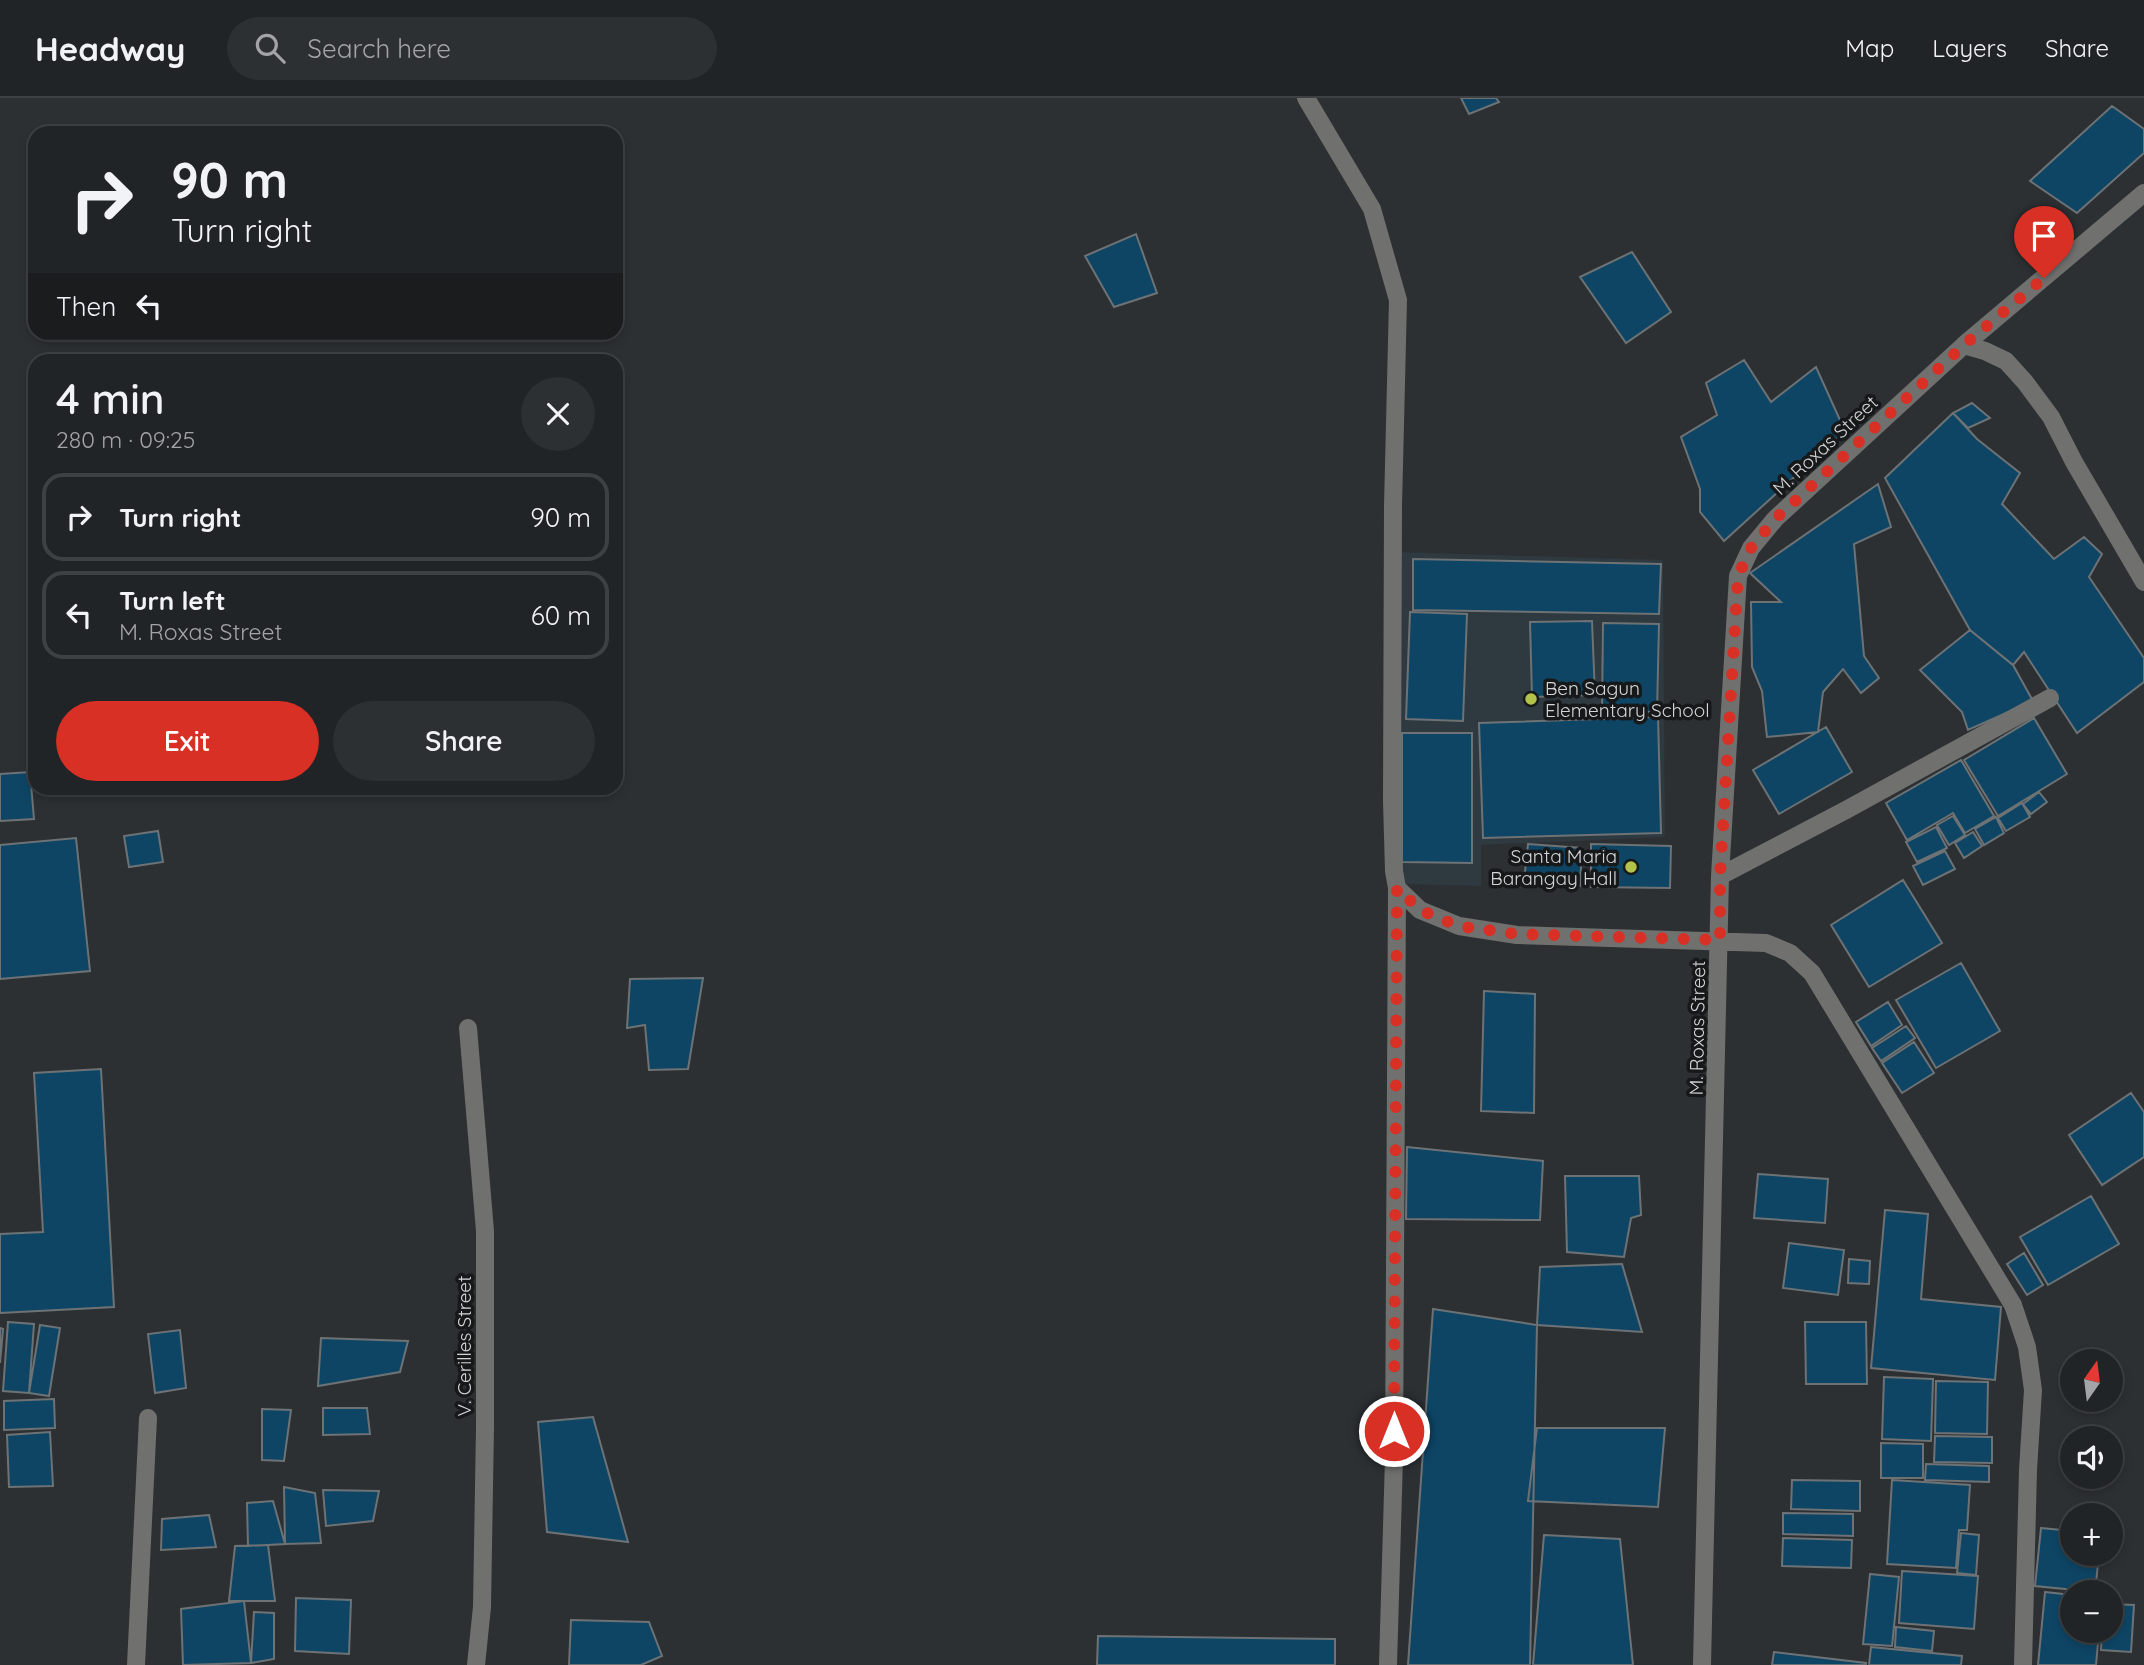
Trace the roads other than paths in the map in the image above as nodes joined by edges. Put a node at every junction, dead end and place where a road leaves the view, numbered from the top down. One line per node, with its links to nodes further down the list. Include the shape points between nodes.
1 (1306, 98): 7 (street, via 1373,209 1398,300 1392,801)
2 (2144, 193): 3 (street, M. Roxas Street)
3 (1964, 345): 4 (street, via 2006,361 2051,416); 6 (street, M. Roxas Street, via 1775,519 1742,566)
4 (2144, 582)
5 (2050, 698): 6 (street)
6 (1720, 876): 8 (street, M. Roxas Street)
7 (1397, 888): 8 (street, via 1420,910 1458,926 1517,934); 13 (street)
8 (1720, 940): 14 (street, M. Roxas Street); 15 (street, via 1766,943 1790,953 1812,973 2013,1305 2027,1347 2033,1390)
9 (468, 1028): 12 (street, V. Cerilles Street, via 485,1231 482,1593)
10 (148, 1418): 11 (street)
11 (136, 1665)
12 (476, 1665)
13 (1388, 1665)
14 (1702, 1665)
15 (2023, 1665)

